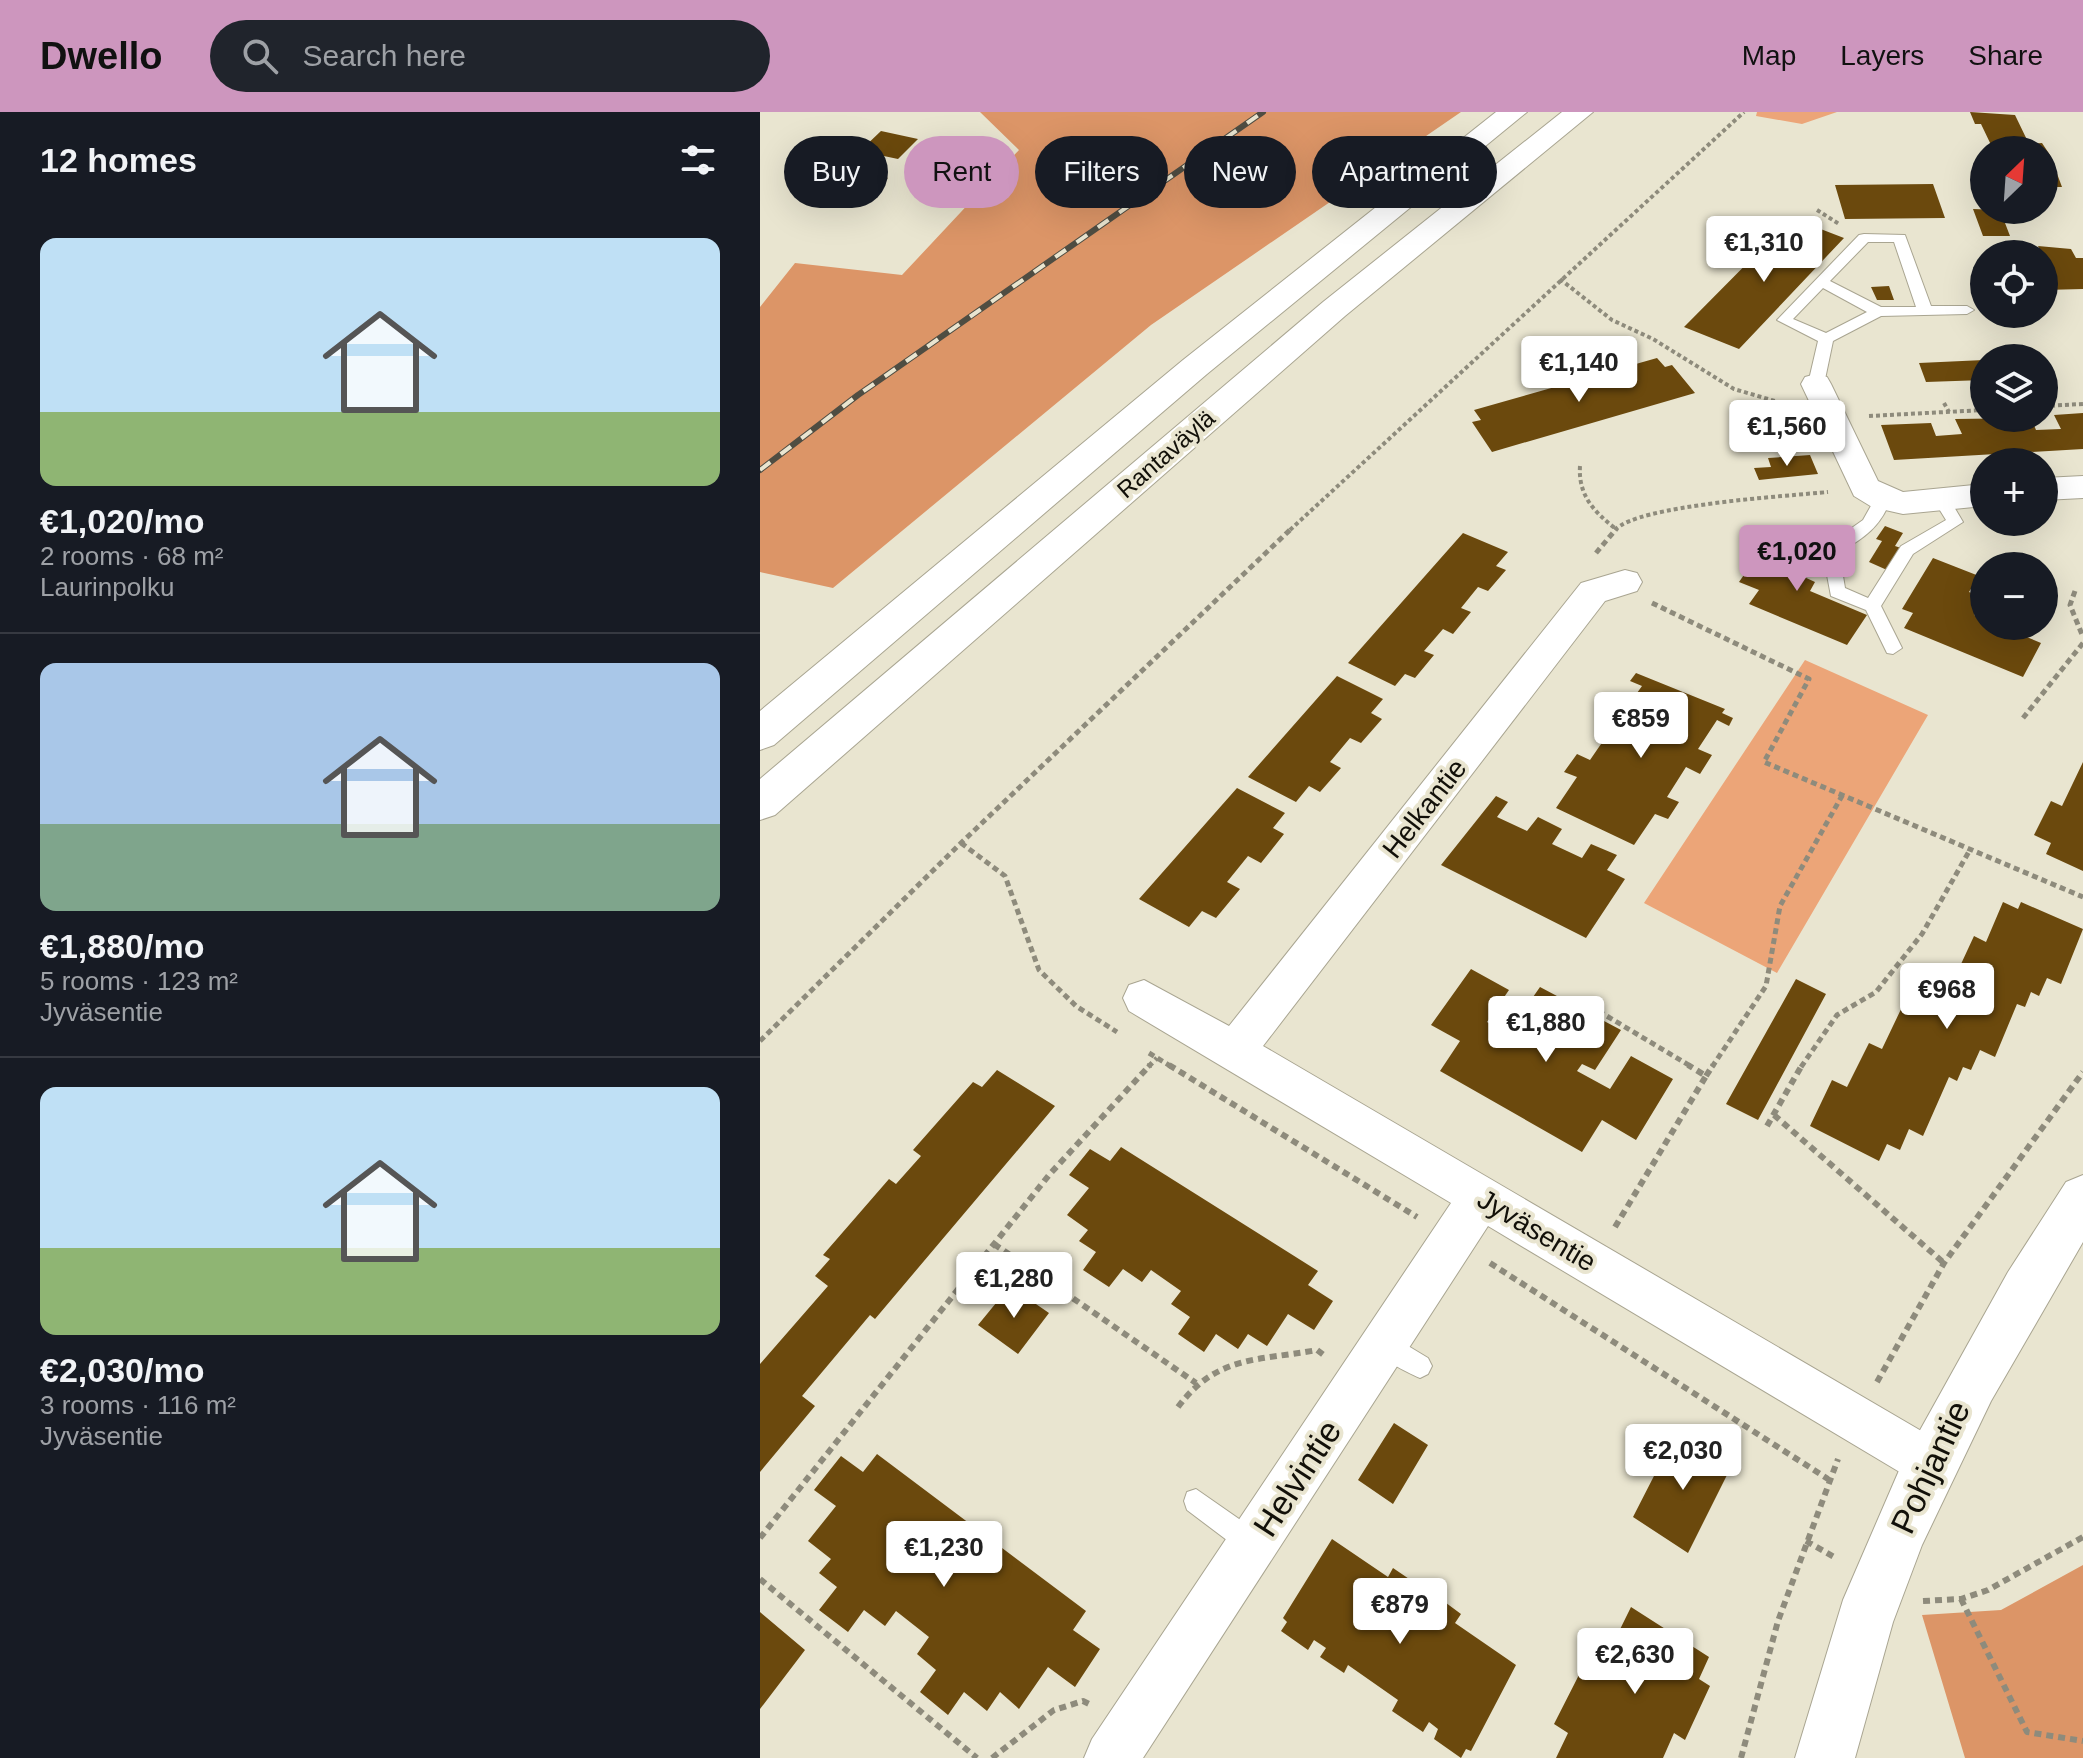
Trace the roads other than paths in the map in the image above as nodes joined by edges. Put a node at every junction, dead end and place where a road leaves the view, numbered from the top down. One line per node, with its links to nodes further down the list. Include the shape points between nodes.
1 (1513, 112): 17 (main road, Rantaväylä, via 1195,367)
2 (1579, 112): 18 (main road, Rantaväylä, via 1334,309)
3 (1822, 282): 5 (lane, via 1864,238 1900,238); 6 (lane); 7 (lane, via 1784,320)
4 (1967, 310): 5 (lane)
5 (1925, 311): 6 (lane)
6 (1878, 312): 7 (lane)
7 (1826, 339): 8 (lane)
8 (1816, 384): 11 (street)
9 (2083, 487): 10 (street)
10 (2058, 488)
11 (1874, 494): 13 (street, via 1903,503); 15 (lane, via 1879,514 1862,534 1830,549 1837,592)
12 (1970, 496): 13 (street)
13 (1941, 499): 15 (lane, via 1955,522 1907,550)
14 (1610, 576): 20 (street, Helkantie)
15 (1872, 606): 16 (lane)
16 (1893, 648)
17 (760, 734)
18 (760, 803)
19 (1144, 998): 20 (street, Jyväsentie)
20 (1235, 1050): 21 (street, Jyväsentie)
21 (1481, 1197): 23 (street, Jyväsentie); 25 (street, Helvintie, via 1402,1355)
22 (2083, 1198): 23 (main road, Pohjantie, via 2000,1332)
23 (1930, 1463): 27 (main road, Pohjantie, via 1878,1580)
24 (1196, 1501): 25 (lane)
25 (1253, 1544): 26 (street, Helvintie)
26 (1111, 1758)
27 (1825, 1758)

